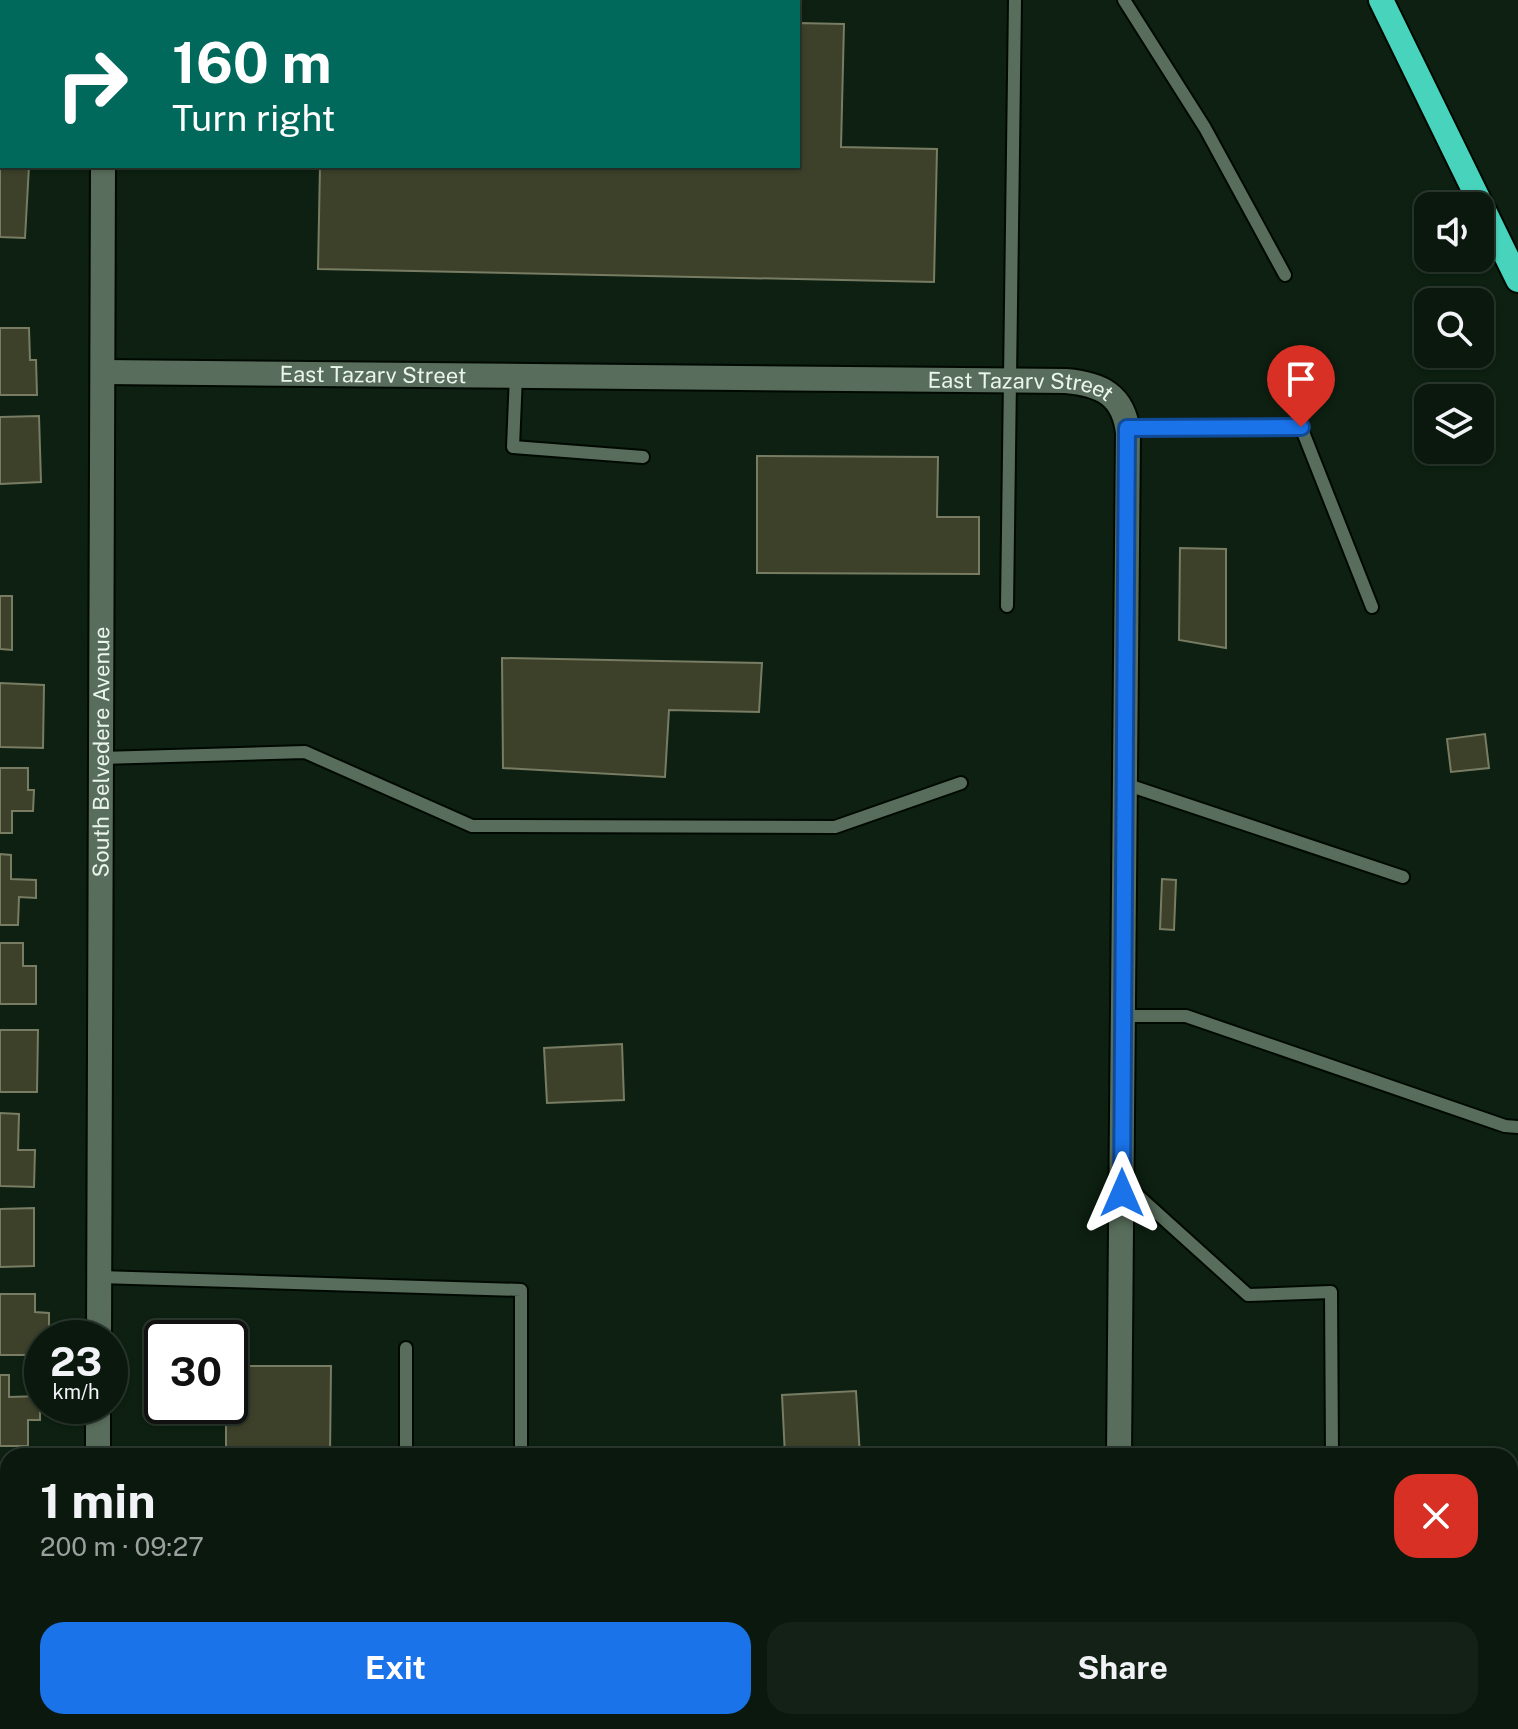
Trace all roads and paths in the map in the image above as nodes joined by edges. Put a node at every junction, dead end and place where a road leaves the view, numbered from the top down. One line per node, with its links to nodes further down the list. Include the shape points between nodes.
1 (1015, 0): 9 (lane)
2 (1124, 0): 5 (lane, via 1205,128)
3 (1381, 0): 6 (highway)
4 (103, 168): 7 (street, South Belvedere Avenue)
5 (1285, 275)
6 (1518, 280)
7 (103, 372): 8 (street, East Tazarv Street); 14 (street, South Belvedere Avenue)
8 (516, 375): 9 (street, East Tazarv Street); 11 (lane, via 513,447)
9 (1010, 380): 10 (street, East Tazarv Street, via 1083,382 1102,388 1116,401); 12 (lane)
10 (1127, 428): 13 (lane, via 1301,427); 16 (street, East Tazarv Street)
11 (643, 457)
12 (1007, 606)
13 (1372, 607)
14 (101, 758): 15 (lane, via 305,752 472,826 835,827); 21 (street, South Belvedere Avenue)
15 (961, 783)
16 (1125, 784): 17 (lane); 18 (street, East Tazarv Street)
17 (1403, 877)
18 (1123, 1016): 19 (lane, via 1186,1016); 20 (street, East Tazarv Street)
19 (1518, 1127)
20 (1122, 1193): 28 (street, East Tazarv Street); 29 (lane, via 1135,1193 1248,1295 1331,1292)
21 (99, 1277): 22 (street, South Belvedere Avenue); 27 (lane, via 521,1290)
22 (99, 1320)
23 (406, 1348): 26 (lane)
24 (98, 1424): 25 (street)
25 (98, 1448)
26 (406, 1448)
27 (521, 1448)
28 (1119, 1448)
29 (1332, 1448)

